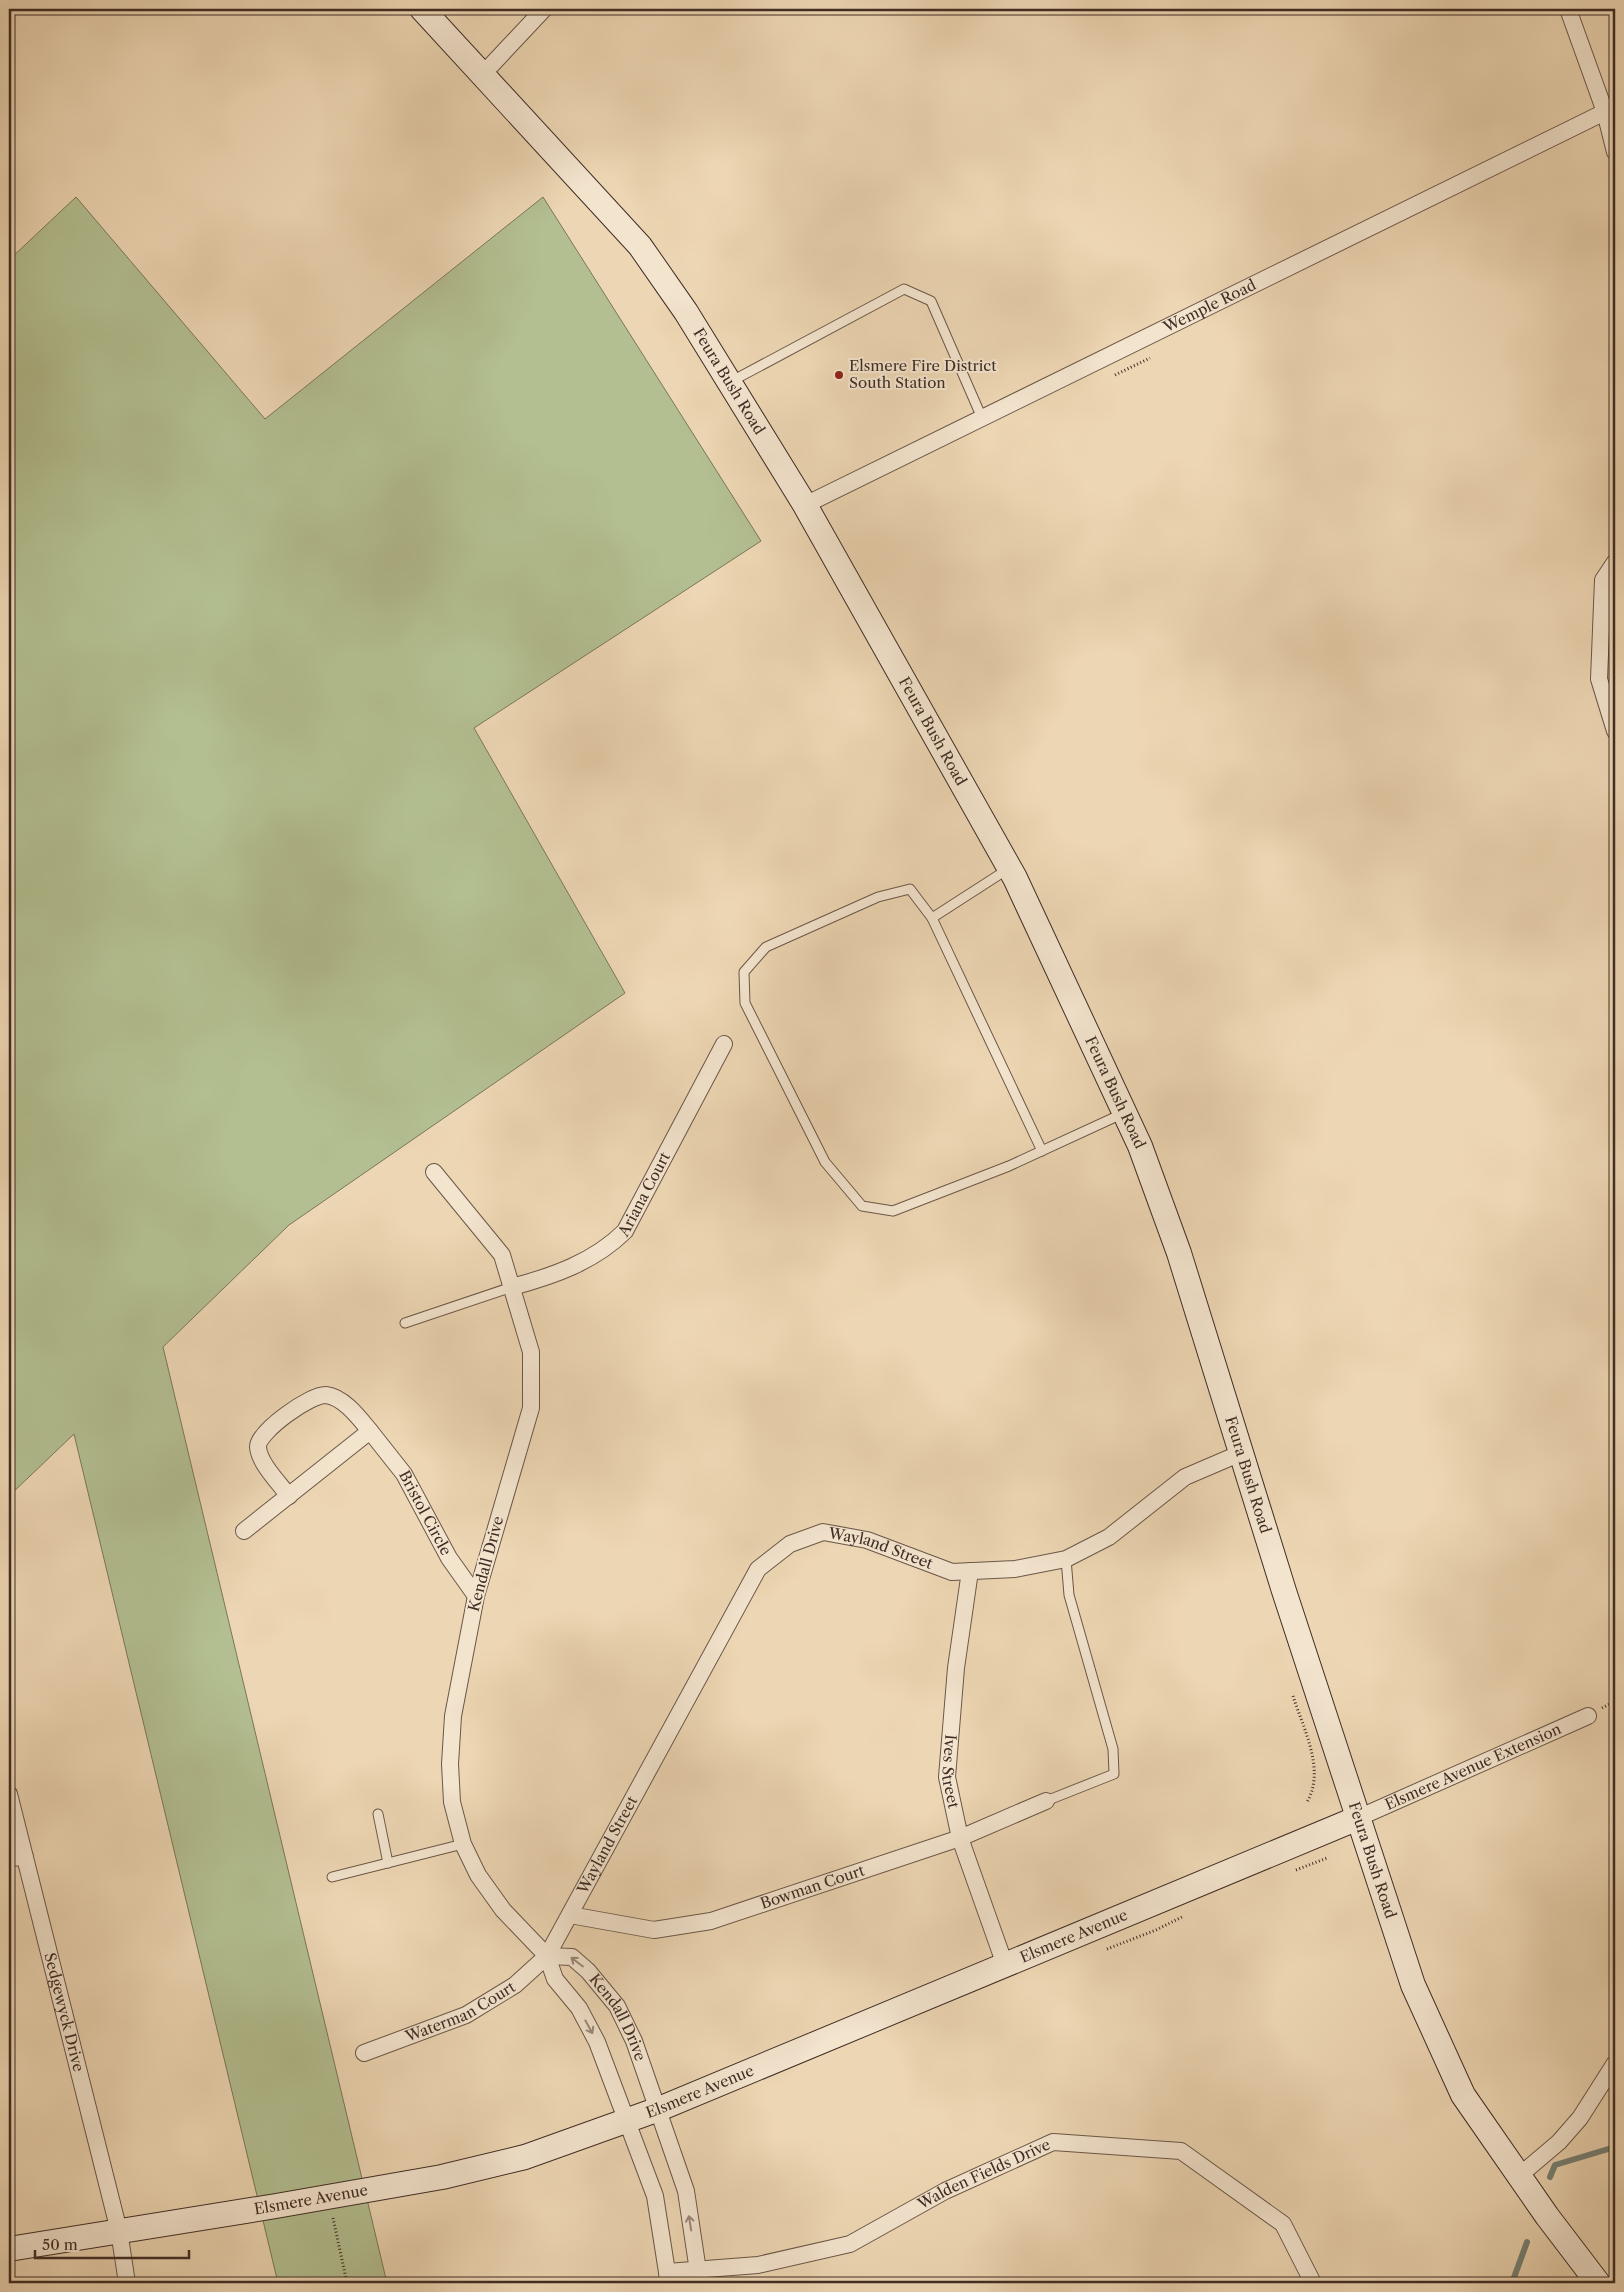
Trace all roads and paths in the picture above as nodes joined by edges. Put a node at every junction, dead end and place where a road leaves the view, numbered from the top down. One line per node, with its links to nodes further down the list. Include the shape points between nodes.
1 (422, 9): 4 (main road, Feura Bush Road)
2 (544, 9): 4 (street)
3 (1568, 9): 5 (street)
4 (484, 74): 7 (main road, Feura Bush Road, via 640,246)
5 (1610, 109): 6 (street); 8 (street, Wemple Road)
6 (1615, 152)
7 (730, 382): 8 (lane, via 904,289 931,301); 9 (main road, Feura Bush Road)
8 (982, 418): 9 (street, Wemple Road)
9 (805, 505): 12 (main road, Feura Bush Road)
10 (1615, 562): 11 (street, via 1603,580 1598,679)
11 (1615, 731)
12 (1010, 868): 13 (lane); 15 (main road, Feura Bush Road)
13 (932, 918): 16 (lane); 16 (lane, via 910,889 878,897 766,947 744,972 745,1003 825,1162 862,1206 893,1212)
14 (724, 1044): 18 (street, Ariana Court, via 625,1231 606,1248 577,1264)
15 (1124, 1113): 16 (lane); 21 (main road, Feura Bush Road, via 1140,1146 1179,1253)
16 (1042, 1151)
17 (434, 1172): 18 (street, Kendall Drive, via 502,1255)
18 (512, 1287): 19 (lane); 26 (street, Kendall Drive, via 531,1352 531,1408)
19 (405, 1324)
20 (370, 1431): 22 (street); 22 (street, Bristol Circle, via 334,1397 317,1396 298,1406 259,1440 258,1447); 26 (street, Bristol Circle, via 404,1474 449,1558)
21 (1241, 1453): 24 (street, Wayland Street, via 1185,1478 1108,1537); 31 (main road, Feura Bush Road)
22 (289, 1496): 23 (street)
23 (244, 1530)
24 (1066, 1559): 25 (street, Wayland Street, via 1015,1570); 29 (lane, via 1069,1595 1113,1749 1114,1774)
25 (970, 1571): 32 (street, Ives Street, via 956,1668 947,1777); 38 (street, Wayland Street, via 952,1572 867,1540 823,1532 790,1544 758,1569)
26 (476, 1596): 33 (street, Kendall Drive, via 454,1716 450,1764 452,1802)
27 (1588, 1716): 31 (street, Elsmere Avenue Extension)
28 (9, 1794): 34 (street, Sedgewyck Drive)
29 (1046, 1801): 32 (street, Bowman Court)
30 (378, 1814): 36 (lane)
31 (1358, 1818): 40 (main road, Elsmere Avenue); 45 (main road, Feura Bush Road, via 1413,1985 1459,2087)
32 (960, 1838): 38 (street, Bowman Court, via 711,1921 654,1930); 40 (street, Ives Street)
33 (463, 1844): 36 (lane); 39 (street, Kendall Drive, via 478,1874 504,1910)
34 (25, 1856): 35 (street); 47 (street, Sedgewyck Drive)
35 (9, 1858)
36 (388, 1863): 37 (lane)
37 (332, 1878)
38 (570, 1914): 39 (street, Wayland Street)
39 (548, 1956): 41 (street, Waterman Court, via 515,1985 466,2016); 43 (street, Kendall Drive, one-way to 39, via 634,2041 617,2006 572,1957); 44 (street, Kendall Drive, one-way to 44, via 555,1979 578,2008 597,2042)
40 (1005, 1966): 43 (main road, Elsmere Avenue)
41 (364, 2053)
42 (1615, 2063): 45 (street, via 1580,2118 1559,2142)
43 (659, 2109): 44 (main road, Elsmere Avenue); 49 (street, one-way to 43, via 686,2190)
44 (627, 2121): 46 (main road, Elsmere Avenue, via 525,2157 442,2177); 50 (street, Walden Fields Drive, via 655,2196)
45 (1519, 2176): 54 (main road, Feura Bush Road)
46 (328, 2197): 47 (main road, Elsmere Avenue); 52 (path)
47 (119, 2231): 48 (main road, Elsmere Avenue); 51 (street, Sedgewyck Drive)
48 (9, 2249)
49 (698, 2271): 50 (street, Walden Fields Drive); 53 (street, Walden Fields Drive, via 758,2265 850,2244 945,2191 1053,2142 1181,2151 1283,2224)
50 (668, 2278)
51 (127, 2283)
52 (347, 2283)
53 (1313, 2283)
54 (1598, 2283)

